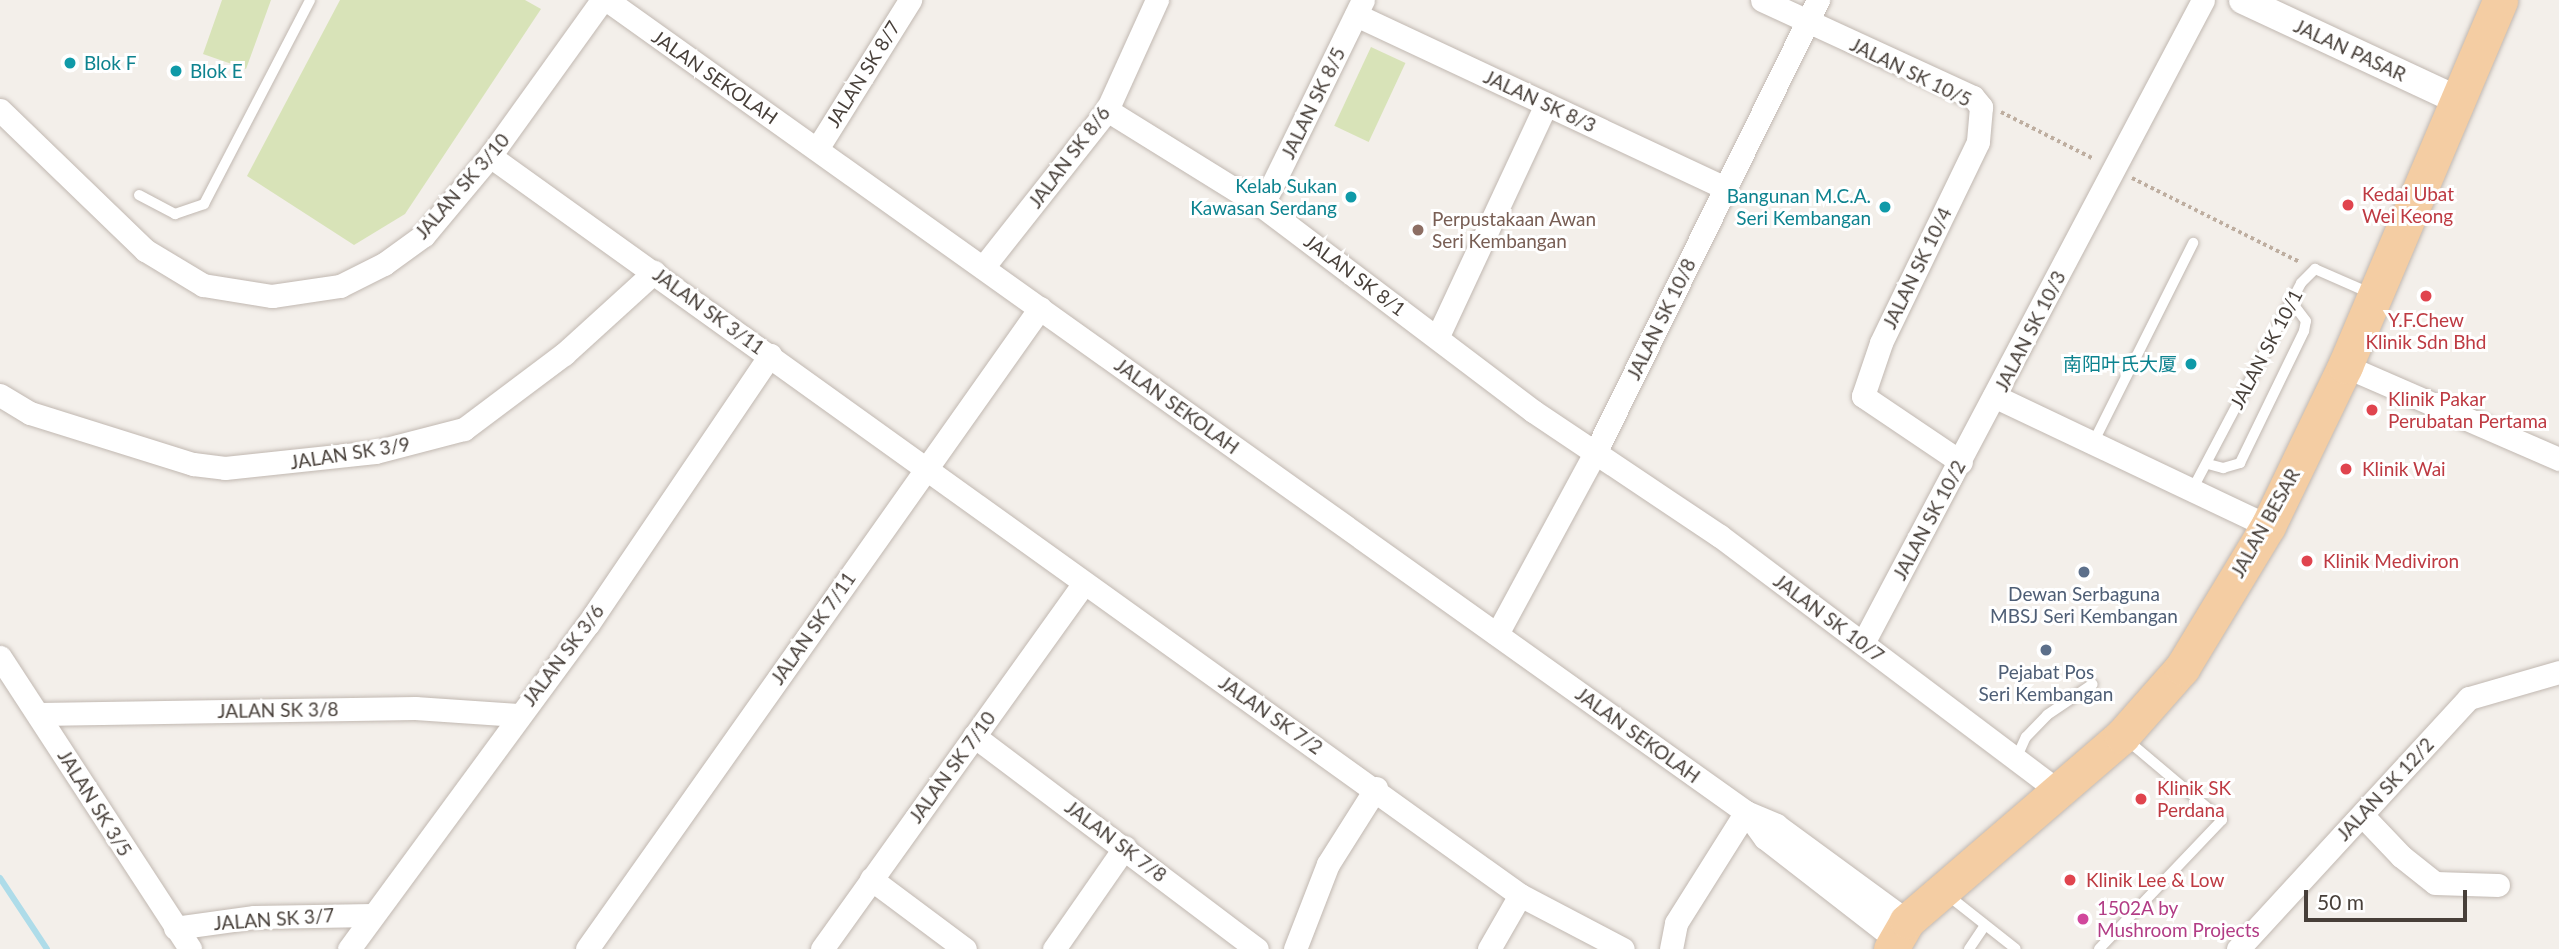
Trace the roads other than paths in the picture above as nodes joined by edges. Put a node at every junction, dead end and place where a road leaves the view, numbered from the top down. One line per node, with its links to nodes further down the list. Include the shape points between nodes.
1 (310, 0): 20 (lane, via 204,204 175,214)
2 (604, 0): 17 (street, JALAN SEKOLAH); 18 (street, JALAN SK 3/10)
3 (910, 0): 17 (street, JALAN SK 8/7)
4 (1157, 0): 15 (street, JALAN SK 8/6)
5 (1762, 0): 11 (street, JALAN SK 10/5)
6 (1818, 0): 11 (street, JALAN SK 10/8)
7 (2203, 0): 32 (street, JALAN SK 10/3)
8 (2243, 0): 12 (street, JALAN PASAR)
9 (2500, 0): 12 (main road, JALAN BESAR)
10 (1359, 8): 13 (street, JALAN SK 8/3); 21 (street, JALAN SK 8/5)
11 (1807, 23): 16 (street, JALAN SK 10/5, via 1973,97 1982,115); 19 (street, JALAN SK 10/8)
12 (2456, 100): 25 (main road, JALAN BESAR)
13 (1546, 104): 19 (street, JALAN SK 8/3); 28 (street)
14 (0, 110): 18 (street, JALAN SK 3/10, via 145,250 203,285 272,296 340,286 384,264 424,235)
15 (1107, 110): 21 (street, JALAN SK 8/1); 23 (street, JALAN SK 8/6)
16 (1978, 142): 36 (street, JALAN SK 10/4, via 1881,343 1863,396)
17 (817, 149): 23 (street, JALAN SEKOLAH)
18 (490, 156): 24 (street, JALAN SK 3/11)
19 (1725, 188): 34 (street, JALAN SK 10/8)
20 (139, 195)
21 (1262, 206): 28 (street, JALAN SK 8/1)
22 (2193, 243): 33 (lane)
23 (984, 266): 27 (street, JALAN SEKOLAH)
24 (654, 272): 29 (street, JALAN SK 3/11); 31 (street, JALAN SK 3/9, via 564,354 464,429 375,452 225,468 193,464 30,413)
25 (2374, 295): 26 (lane, JALAN SK 10/1, via 2315,269); 30 (main road, JALAN BESAR)
26 (2290, 300): 37 (lane, JALAN SK 10/1); 37 (lane, via 2306,321 2304,331 2240,463 2223,468)
27 (1040, 307): 38 (street, JALAN SK 7/11); 42 (street, JALAN SEKOLAH)
28 (1438, 336): 34 (street, JALAN SK 8/1)
29 (770, 355): 38 (street, JALAN SK 3/11); 48 (street, JALAN SK 3/6, via 588,624)
30 (2345, 366): 35 (street); 40 (main road, JALAN BESAR)
31 (0, 395)
32 (1994, 396): 33 (street, JALAN SK 10/3); 36 (street, JALAN SK 10/2)
33 (2094, 443): 39 (street, JALAN SK 10/3)
34 (1595, 453): 42 (street, JALAN SK 10/8); 43 (street, JALAN SK 10/7, via 1720,536)
35 (2557, 454)
36 (1961, 462): 43 (street, JALAN SK 10/2)
37 (2208, 464): 39 (lane, JALAN SK 10/1)
38 (925, 471): 41 (street, JALAN SK 7/2); 67 (street, JALAN SK 7/11)
39 (2192, 490): 40 (street, JALAN SK 10/3)
40 (2268, 526): 50 (main road, JALAN BESAR, via 2182,668)
41 (1083, 585): 49 (street, JALAN SK 7/10); 52 (street, JALAN SK 7/2)
42 (1497, 634): 54 (street, JALAN SEKOLAH)
43 (1863, 643): 51 (street, JALAN SK 10/7)
44 (0, 657): 47 (street, JALAN SK 3/5)
45 (2559, 672): 55 (street, JALAN SK 12/2, via 2469,698)
46 (2093, 684): 51 (lane, via 2047,715 2026,737)
47 (39, 714): 48 (street, JALAN SK 3/8, via 415,708); 63 (street, JALAN SK 3/5)
48 (517, 715): 61 (street, JALAN SK 3/6)
49 (974, 736): 56 (street, JALAN SK 7/8); 57 (street, JALAN SK 7/10)
50 (2122, 736): 53 (main road, JALAN BESAR); 78 (lane, via 2222,820)
51 (2016, 759): 53 (street, JALAN SK 10/7)
52 (1376, 788): 60 (street, JALAN SK 7/2); 72 (street, via 1328,864)
53 (2059, 791): 59 (main road, JALAN BESAR)
54 (1746, 812): 64 (street, JALAN SEKOLAH, via 1765,838); 75 (street, via 1676,923)
55 (2362, 815): 58 (street, via 2435,883); 79 (street, JALAN SK 12/2)
56 (1125, 848): 70 (street); 71 (street, JALAN SK 7/8)
57 (872, 880): 68 (street, JALAN SK 7/10); 69 (street)
58 (2498, 885)
59 (1943, 891): 62 (lane); 64 (main road, JALAN BESAR)
60 (1520, 895): 73 (street); 74 (street, JALAN SK 7/2)
61 (373, 915): 63 (street, JALAN SK 3/7, via 254,917); 66 (street, JALAN SK 3/6)
62 (1983, 927): 76 (lane); 77 (lane)
63 (174, 929): 65 (street, JALAN SK 3/5)
64 (1898, 936)
65 (190, 949)
66 (349, 949)
67 (587, 949)
68 (822, 949)
69 (965, 949)
70 (1054, 949)
71 (1257, 949)
72 (1295, 949)
73 (1489, 949)
74 (1623, 949)
75 (1671, 949)
76 (1969, 949)
77 (2016, 949)
78 (2099, 949)
79 (2238, 949)

